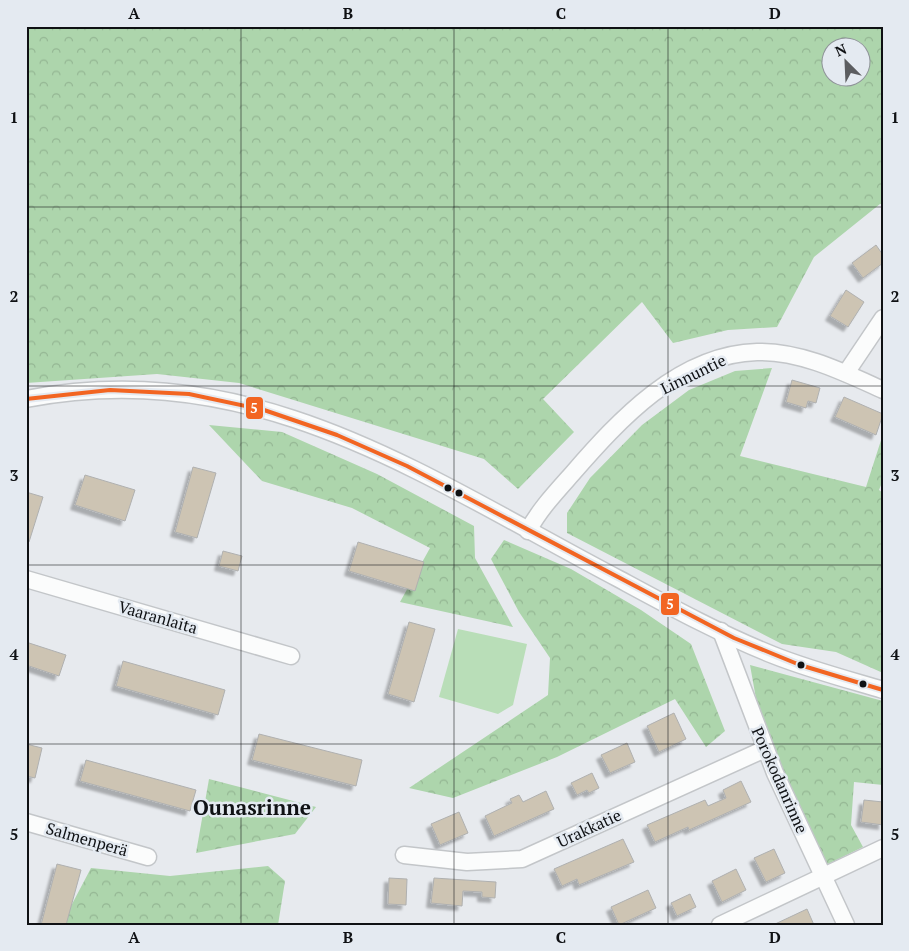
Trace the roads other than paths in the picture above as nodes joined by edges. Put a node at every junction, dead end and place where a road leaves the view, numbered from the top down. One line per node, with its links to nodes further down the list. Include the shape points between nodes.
1 (883, 318): 2 (street)
2 (846, 373): 3 (street, Linnuntie); 5 (street, Linnuntie, via 778,352 735,354 698,368 657,390 611,430 543,508)
3 (883, 390)
4 (26, 399): 5 (street, via 79,392 146,391 261,408 358,441 417,469)
5 (528, 531): 7 (street)
6 (26, 579): 8 (street, Vaaranlaita)
7 (721, 631): 9 (street, via 774,655); 10 (street, Porokodanrinne)
8 (291, 656)
9 (883, 690)
10 (764, 748): 13 (street, Urakkatie, via 522,859 467,862); 15 (street, Porokodanrinne)
11 (26, 822): 14 (street, Salmenperä)
12 (883, 848): 15 (street)
13 (404, 855)
14 (148, 857)
15 (824, 876): 16 (street); 17 (street, Porokodanrinne)
16 (720, 925)
17 (846, 925)

